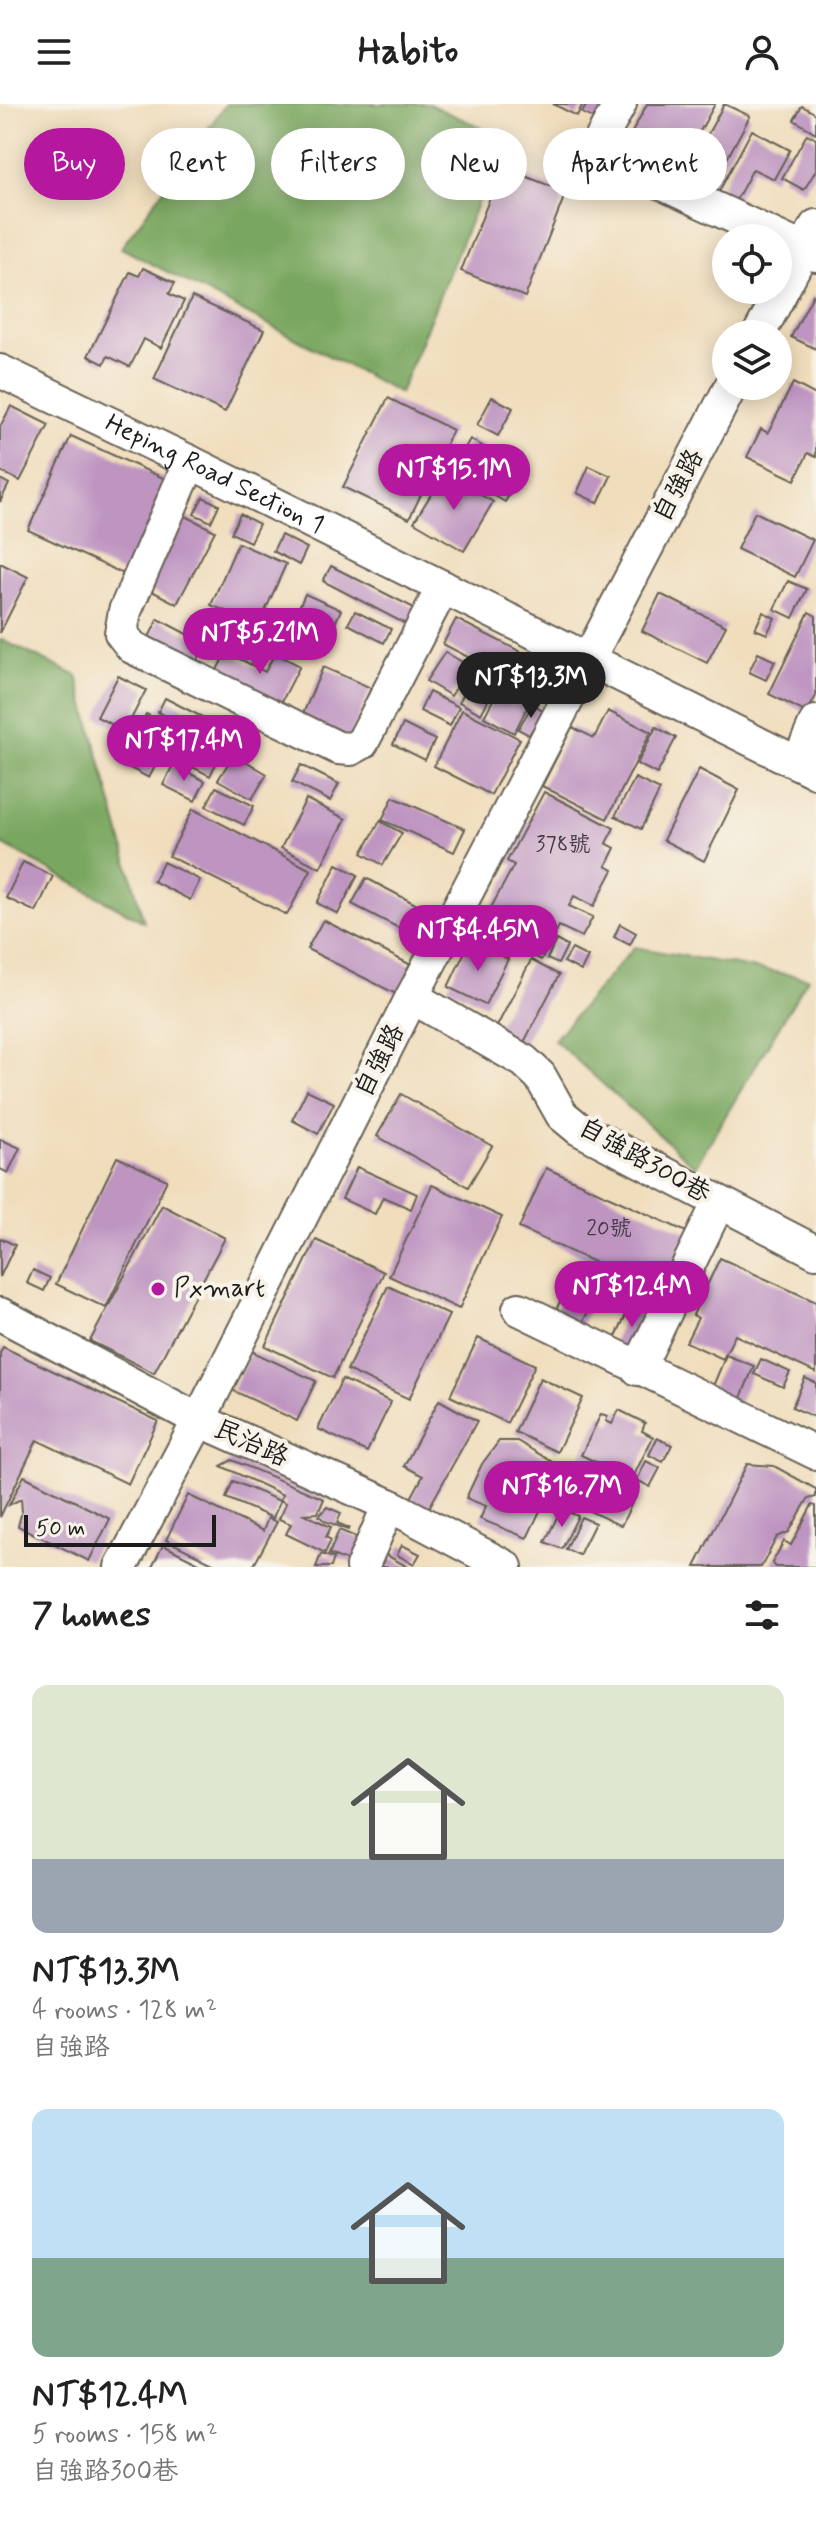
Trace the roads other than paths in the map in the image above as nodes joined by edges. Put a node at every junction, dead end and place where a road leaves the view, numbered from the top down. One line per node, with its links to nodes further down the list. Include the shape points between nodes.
1 (620, 104): 2 (street, via 594,152)
2 (812, 243): 3 (street)
3 (767, 320)
4 (0, 371): 6 (street, Heping Road Section 1)
5 (724, 400): 8 (street, 自強路)
6 (190, 462): 7 (street, Heping Road Section 1); 7 (street, via 125,611 121,633 132,647 338,748 351,749 362,743)
7 (443, 587): 8 (street, Heping Road Section 1)
8 (589, 659): 10 (street, Heping Road Section 1); 11 (street, 自強路)
9 (816, 722): 10 (street)
10 (807, 768)
11 (412, 997): 12 (street, 自強路300巷, via 524,1061 540,1076 562,1115 579,1129); 17 (street, 自強路)
12 (719, 1202): 13 (street, 自強路300巷); 16 (street)
13 (816, 1252)
14 (519, 1309): 16 (street)
15 (0, 1314): 17 (street, 民治路)
16 (638, 1369): 18 (street)
17 (199, 1420): 19 (street, 民治路); 20 (street, 自強路)
18 (816, 1453)
19 (389, 1505): 21 (street); 22 (street, 民治路)
20 (121, 1567)
21 (362, 1567)
22 (506, 1567)

